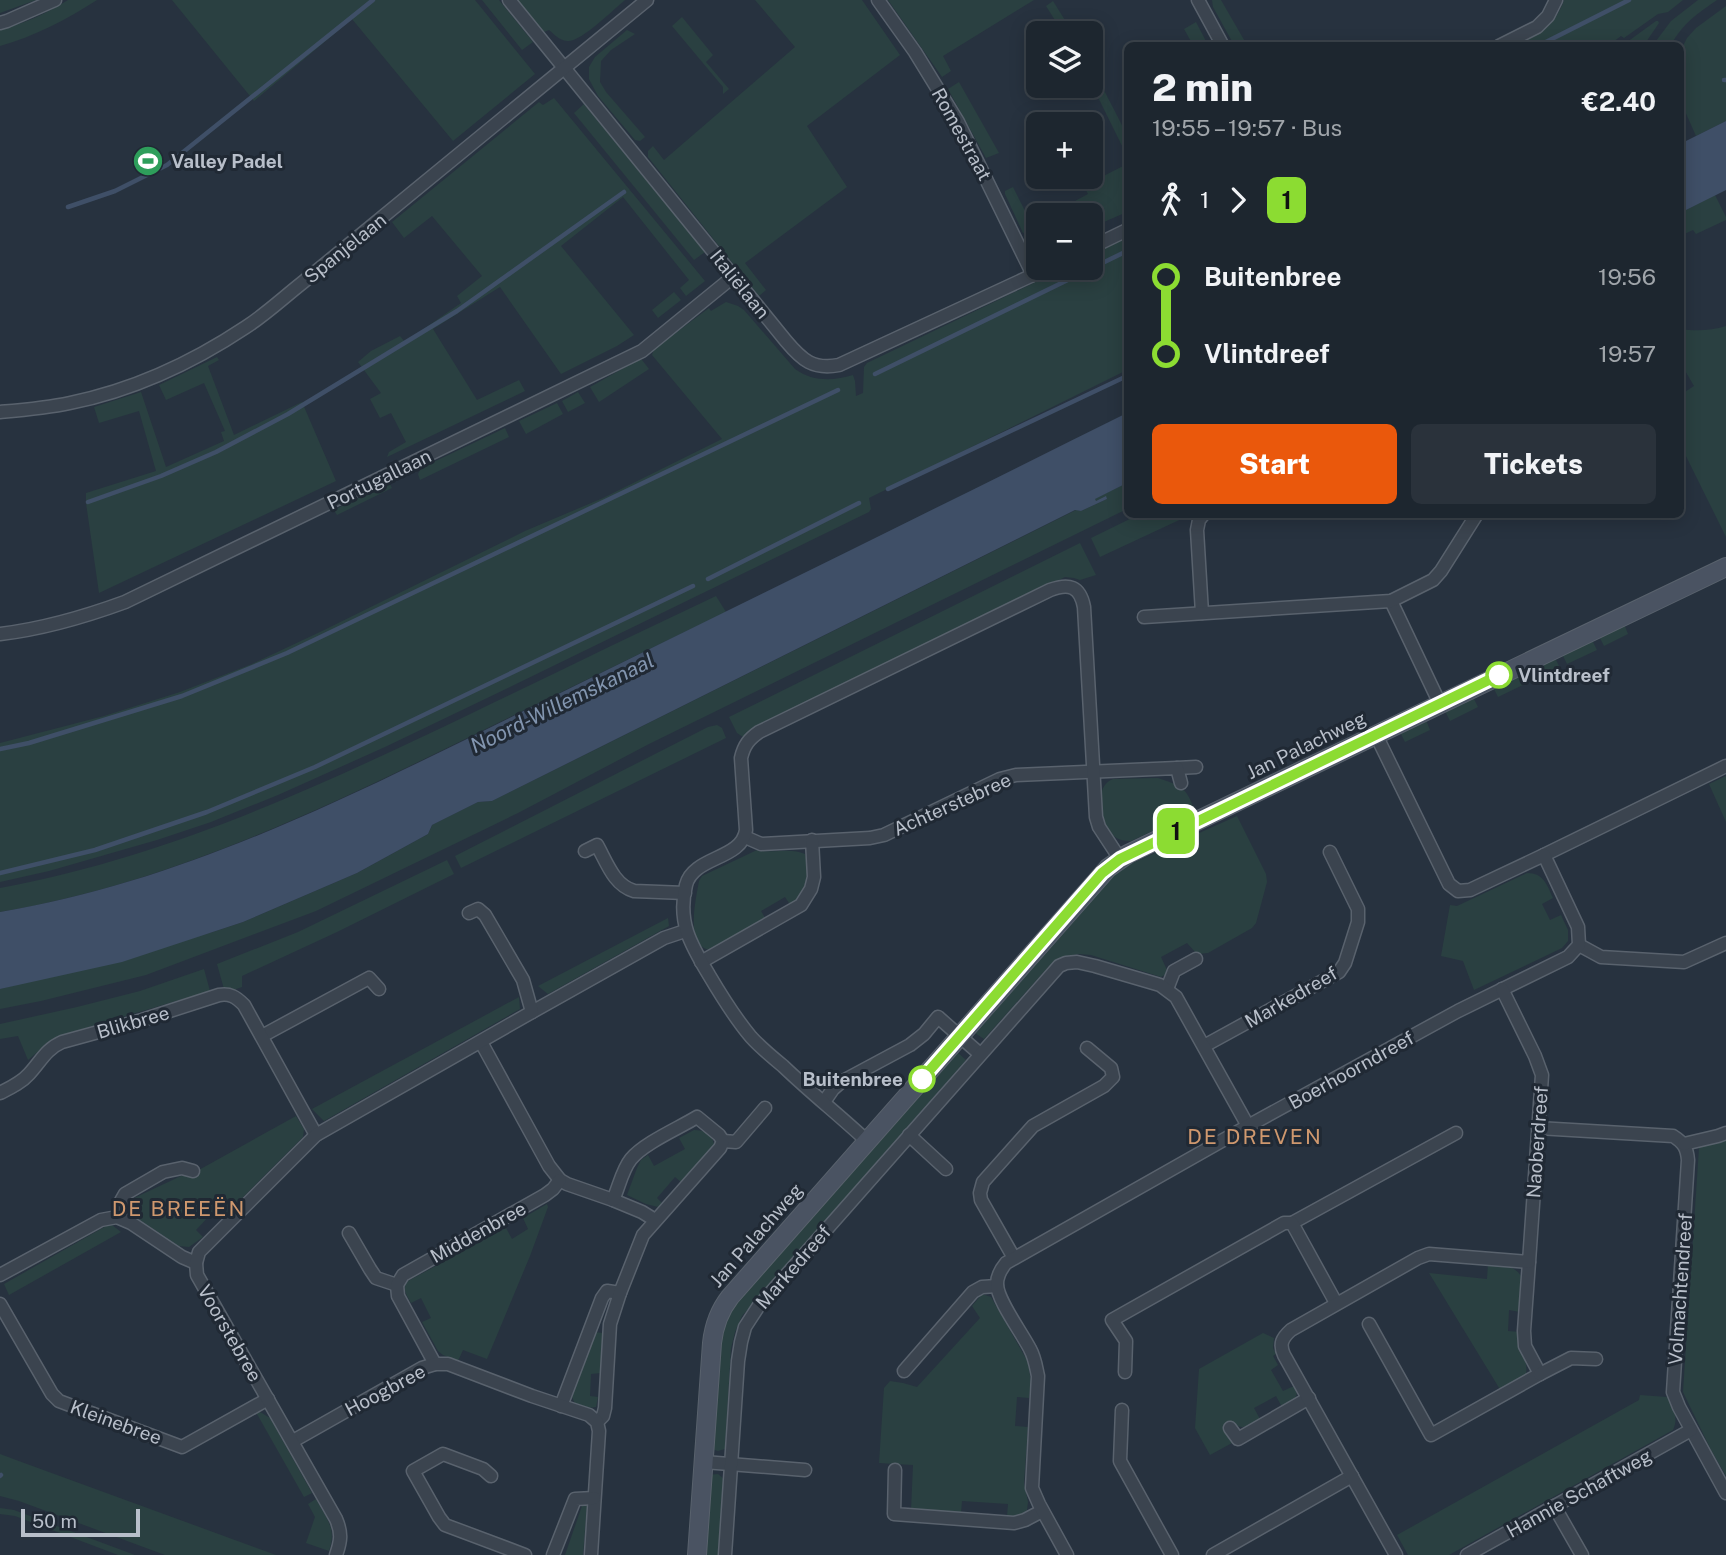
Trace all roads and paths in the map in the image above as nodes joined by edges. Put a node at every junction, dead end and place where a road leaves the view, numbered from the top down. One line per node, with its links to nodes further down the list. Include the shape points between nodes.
1 (55, 0): 7 (street)
2 (509, 0): 10 (street, Italiëlaan)
3 (647, 0): 10 (street, Spanjelaan)
4 (878, 0): 13 (street, Romestraat, via 958,122)
5 (1198, 0): 8 (street)
6 (1556, 0): 9 (street, via 1537,27)
7 (0, 23)
8 (1221, 42)
9 (1507, 42)
10 (564, 68): 14 (street, Italiëlaan); 16 (street, Spanjelaan, via 281,300 216,346 175,369 102,395)
11 (1124, 231): 12 (street)
12 (1103, 242)
13 (1026, 260)
14 (734, 276): 15 (street, Italiëlaan, via 798,355 827,367); 23 (street, Portugallaan, via 642,351 125,602 66,622)
15 (1026, 278)
16 (0, 412)
17 (1201, 518): 21 (street, via 1197,530)
18 (1474, 518): 20 (street, via 1433,580)
19 (1726, 567): 24 (street, Jan Palachweg)
20 (1391, 601): 21 (street); 24 (street)
21 (1202, 613): 22 (street)
22 (1144, 617)
23 (0, 634)
24 (1440, 704): 25 (street, Jan Palachweg)
25 (1376, 735): 35 (street, via 1449,884 1458,891 1470,890); 36 (street, Jan Palachweg)
26 (1726, 766): 35 (street)
27 (1196, 767): 28 (street, Achterstebree)
28 (1177, 768): 29 (street, Achterstebree); 30 (street)
29 (1093, 772): 31 (street, via 1084,607 1078,591 1060,586 749,739 741,758); 32 (street, Achterstebree, via 1008,776 884,835); 36 (street, via 1099,827)
30 (1181, 783)
31 (745, 837): 32 (street, Achterstebree, via 761,844); 37 (street, via 692,874)
32 (812, 840): 43 (street, via 814,877 801,905)
33 (584, 851): 37 (street, via 597,845 619,884 626,888)
34 (1330, 852): 51 (street, Markedreef, via 1358,909 1345,963 1339,972)
35 (1544, 855): 41 (street, via 1578,928)
36 (1120, 859): 48 (street, Jan Palachweg, via 1102,873)
37 (685, 893): 39 (street)
38 (469, 913): 47 (street, via 478,909 485,915 523,980)
39 (685, 931): 43 (street); 47 (street, Voorstebree, via 664,938)
40 (1726, 943): 41 (street, via 1684,962 1601,957)
41 (1579, 945): 46 (street, Boerhoorndreef, via 1568,957)
42 (1196, 959): 45 (street, via 1174,971)
43 (701, 962): 55 (street, via 753,1039)
44 (379, 989): 49 (street, via 369,978)
45 (1167, 989): 51 (street); 53 (street, Markedreef, via 1095,966 1066,963 1053,971)
46 (1502, 989): 57 (street, Boerhoorndreef); 58 (street, Naoberdreef, via 1542,1075)
47 (532, 1012): 50 (street, Voorstebree)
48 (960, 1035): 53 (street); 55 (street, via 938,1017 909,1045 841,1082); 64 (street, Jan Palachweg)
49 (262, 1036): 54 (street, Blikbree, via 237,998 219,995 62,1042 19,1083); 61 (street, Blikbree)
50 (481, 1042): 61 (street, Voorstebree); 68 (street)
51 (1204, 1046): 57 (street)
52 (1087, 1048): 74 (street, via 1111,1068 1113,1077 1033,1126 984,1182 980,1193)
53 (980, 1054): 62 (street, Markedreef)
54 (0, 1093)
55 (824, 1102): 64 (street)
56 (765, 1108): 63 (street, via 736,1142)
57 (1248, 1126): 74 (street, Boerhoorndreef)
58 (1538, 1128): 65 (street, via 1673,1136); 75 (street, Naoberdreef)
59 (1456, 1133): 72 (street)
60 (1726, 1133): 65 (street)
61 (316, 1135): 76 (street, Voorstebree, via 199,1252)
62 (909, 1135): 66 (street); 100 (street, Markedreef, via 745,1326)
63 (723, 1141): 69 (street, via 697,1117 632,1157); 71 (street)
64 (867, 1141): 99 (street, Jan Palachweg, via 723,1306 713,1333)
65 (1684, 1144): 97 (street, Volmachtendreef, via 1688,1160 1673,1381 1675,1399)
66 (946, 1169)
67 (192, 1171): 70 (street, via 163,1172 125,1194)
68 (560, 1180): 69 (street); 78 (street, Middenbree, via 545,1195 403,1275)
69 (613, 1200): 71 (street)
70 (117, 1217): 76 (street); 77 (street, via 101,1220)
71 (655, 1220): 80 (street, via 643,1235)
72 (1292, 1223): 81 (street); 89 (street, via 1284,1223 1111,1320 1126,1341)
73 (349, 1233): 78 (street, via 376,1278)
74 (1014, 1258): 79 (street, Boerhoorndreef, via 1001,1270)
75 (1529, 1262): 81 (street, via 1429,1255); 90 (street, Naoberdreef, via 1525,1346)
76 (196, 1263): 92 (street, Voorstebree, via 197,1275)
77 (0, 1275)
78 (397, 1286): 87 (street)
79 (996, 1286): 88 (street, via 973,1292); 108 (street, via 1036,1363 1032,1488)
80 (620, 1293): 83 (street, via 607,1291); 84 (street)
81 (1336, 1303): 91 (street, via 1290,1330 1281,1343)
82 (1, 1308): 92 (street, Kleinebree, via 59,1401 182,1447)
83 (594, 1320): 84 (street); 93 (street)
84 (610, 1324): 95 (street, via 605,1408)
85 (1369, 1324): 90 (street, via 1431,1435)
86 (1596, 1359): 90 (street, via 1571,1358)
87 (435, 1364): 93 (street, Hoogbree, via 449,1364); 98 (street, Hoogbree)
88 (904, 1371)
89 (1125, 1372)
90 (1540, 1374)
91 (1308, 1398): 96 (street, via 1238,1439); 104 (street)
92 (268, 1399): 98 (street, Voorstebree)
93 (561, 1406): 95 (street, Hoogbree)
94 (1122, 1410): 116 (street, via 1121,1461)
95 (597, 1422): 106 (street)
96 (1230, 1429)
97 (1691, 1430): 105 (street, Volmachtendreef); 107 (street, Hannie Schaftweg)
98 (293, 1441): 109 (street, Voorstebree, via 341,1531)
99 (704, 1462): 100 (street); 113 (street, Jan Palachweg)
100 (731, 1465): 101 (street); 114 (street, Markedreef)
101 (805, 1470)
102 (895, 1470): 108 (street, via 894,1514 1014,1522)
103 (491, 1476): 110 (street, via 443,1454 413,1471 445,1525)
104 (1352, 1476): 117 (street); 118 (street)
105 (1726, 1493)
106 (594, 1498): 111 (street, via 575,1499); 112 (street)
107 (1554, 1506): 119 (street, Hannie Schaftweg); 120 (street)
108 (1042, 1511): 115 (street)
109 (336, 1555)
110 (525, 1555)
111 (553, 1555)
112 (591, 1555)
113 (697, 1555)
114 (725, 1555)
115 (1068, 1555)
116 (1172, 1555)
117 (1213, 1555)
118 (1396, 1555)
119 (1467, 1555)
120 (1582, 1555)

